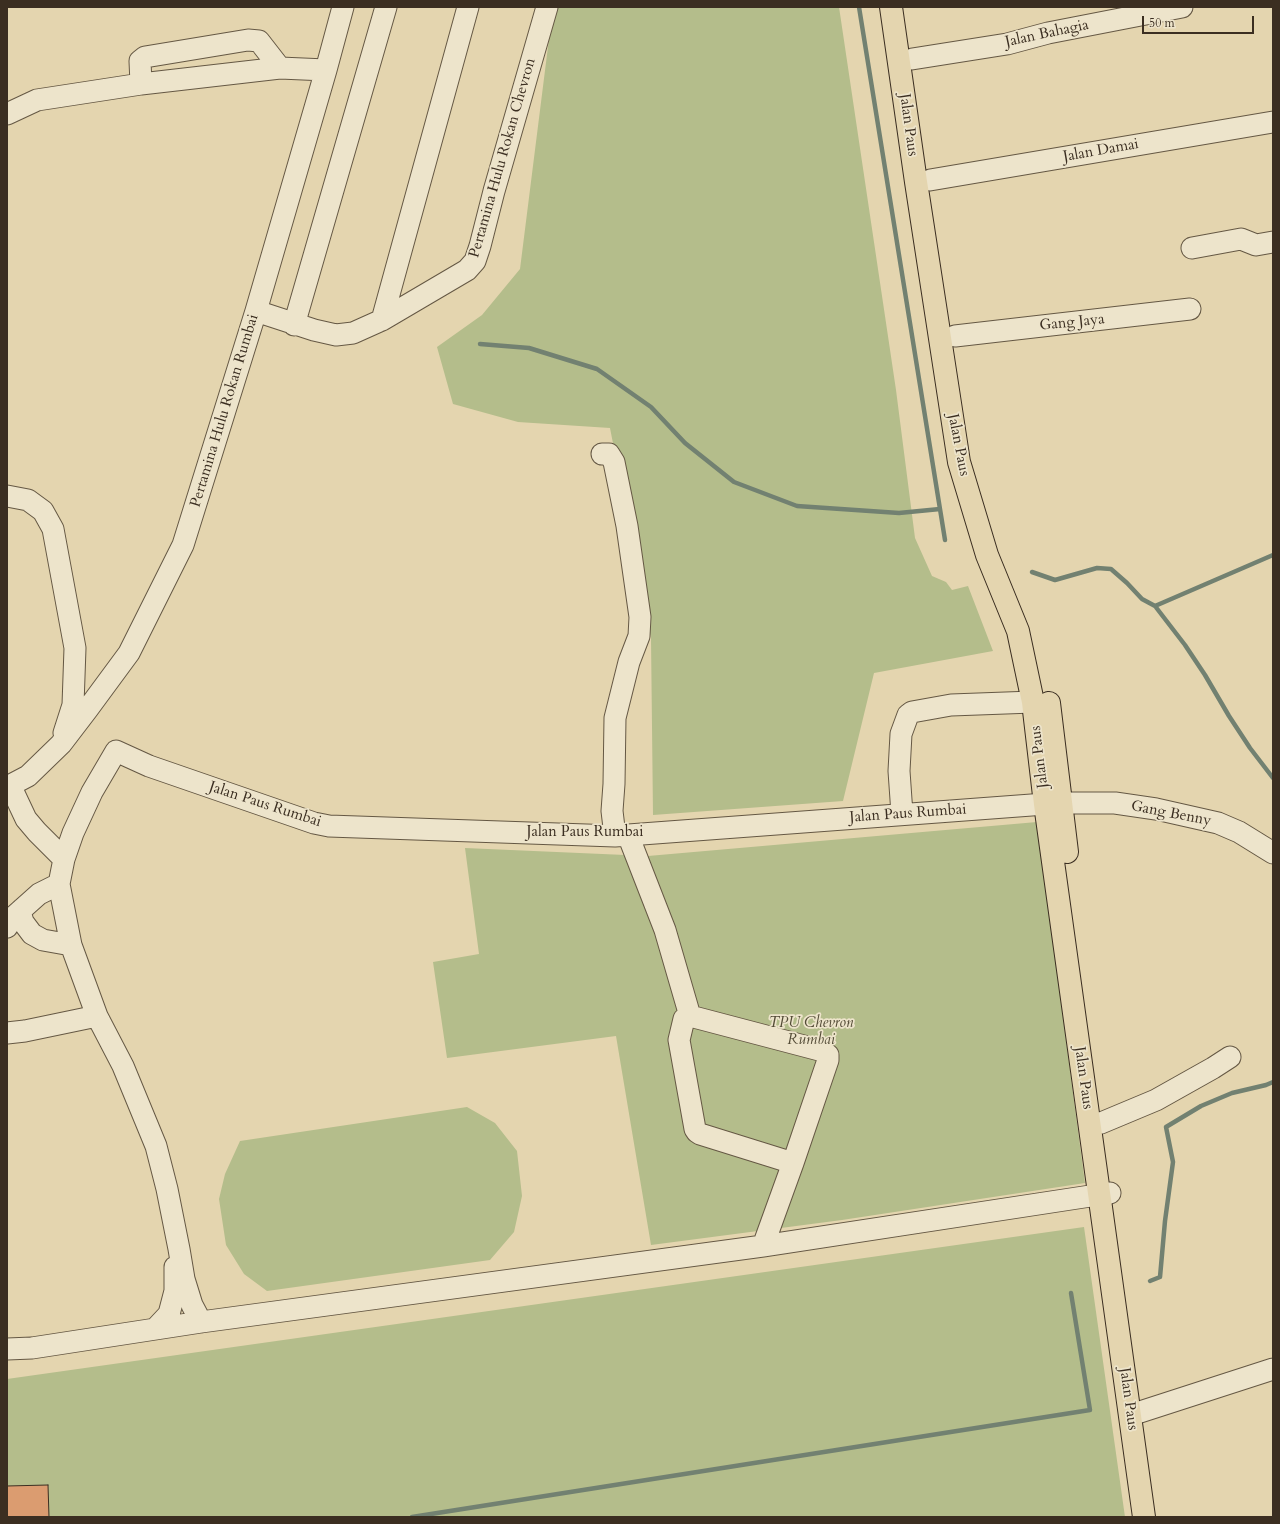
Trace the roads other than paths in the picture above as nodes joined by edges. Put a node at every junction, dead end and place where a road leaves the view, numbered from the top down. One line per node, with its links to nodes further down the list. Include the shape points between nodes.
1 (343, 7): 10 (street, Pertamina Hulu Rokan Rumbai)
2 (386, 7): 20 (street)
3 (468, 7): 19 (street)
4 (547, 7): 19 (street, Pertamina Hulu Rokan Chevron, via 475,261 467,270)
5 (891, 7): 24 (main road, Jalan Paus, via 960,462 987,555 1018,631)
6 (905, 7): 8 (main road, Jalan Paus)
7 (1182, 7): 8 (street, Jalan Bahagia, via 1048,33 1007,44)
8 (912, 59): 14 (main road, Jalan Paus)
9 (280, 68): 10 (street); 11 (street); 11 (street, via 259,41 248,40 145,57 140,61)
10 (326, 70): 18 (street, Pertamina Hulu Rokan Rumbai)
11 (141, 84): 12 (street, via 37,100)
12 (7, 114)
13 (1273, 122): 14 (street, Jalan Damai)
14 (930, 180): 21 (main road, Jalan Paus)
15 (1273, 242): 16 (street, via 1256,245 1241,239)
16 (1192, 248)
17 (1190, 310): 21 (street, Gang Jaya)
18 (256, 311): 20 (street, Pertamina Hulu Rokan Chevron); 25 (street, Pertamina Hulu Rokan Rumbai, via 184,545 129,653)
19 (382, 320): 20 (street, Pertamina Hulu Rokan Chevron, via 353,333 336,335)
20 (294, 325)
21 (955, 336): 27 (main road, Jalan Paus, via 973,457 1006,564 1033,629 1049,705)
22 (602, 454): 29 (street, via 609,454 614,462 627,526 640,617 639,636 614,718 612,811)
23 (7, 496): 25 (street, via 28,500 43,511 53,529 75,648 73,705)
24 (1034, 702): 27 (main road, Jalan Paus); 28 (street, via 951,705 912,712 908,715 901,734 899,771)
25 (61, 744): 26 (street, Pertamina Hulu Rokan Rumbai)
26 (15, 783): 31 (street, via 26,820)
27 (1053, 804): 28 (street, Jalan Paus Rumbai); 30 (street, Gang Benny, via 1115,803 1156,809 1218,823 1240,832); 40 (main road, Jalan Paus); 42 (main road, Jalan Paus)
28 (902, 814): 29 (street, Jalan Paus Rumbai)
29 (622, 835): 31 (street, Jalan Paus Rumbai, via 314,824 149,766 116,751 92,792); 37 (street, via 665,930)
30 (1273, 853)
31 (64, 859): 32 (street, Jalan Paus Rumbai)
32 (59, 884): 33 (street, via 39,894); 35 (street, Jalan Paus Rumbai)
33 (22, 909): 34 (street, via 11,919); 35 (street, via 23,922 32,934 43,940)
34 (7, 927)
35 (71, 944): 36 (street, Jalan Paus Rumbai)
36 (97, 1016): 38 (street, via 25,1031); 44 (street, Jalan Paus Rumbai, via 123,1066 156,1146)
37 (690, 1016): 41 (street, via 684,1019 679,1040 694,1129 700,1134); 41 (street, via 823,1051 828,1056)
38 (7, 1032)
39 (1230, 1056): 40 (street, via 1156,1100)
40 (1101, 1123): 42 (main road, Jalan Paus)
41 (793, 1163): 43 (street)
42 (1105, 1194): 43 (street); 49 (main road, Jalan Paus, via 1123,1275); 50 (main road, Jalan Paus)
43 (763, 1246): 45 (street)
44 (180, 1249): 45 (street, Jalan Paus Rumbai, via 184,1279 192,1305); 46 (street, via 175,1266 175,1291 169,1314)
45 (201, 1322): 46 (street)
46 (155, 1329): 47 (street, via 32,1348)
47 (7, 1349)
48 (1273, 1369): 49 (street)
49 (1140, 1412): 51 (main road, Jalan Paus)
50 (1144, 1517)
51 (1155, 1517)

